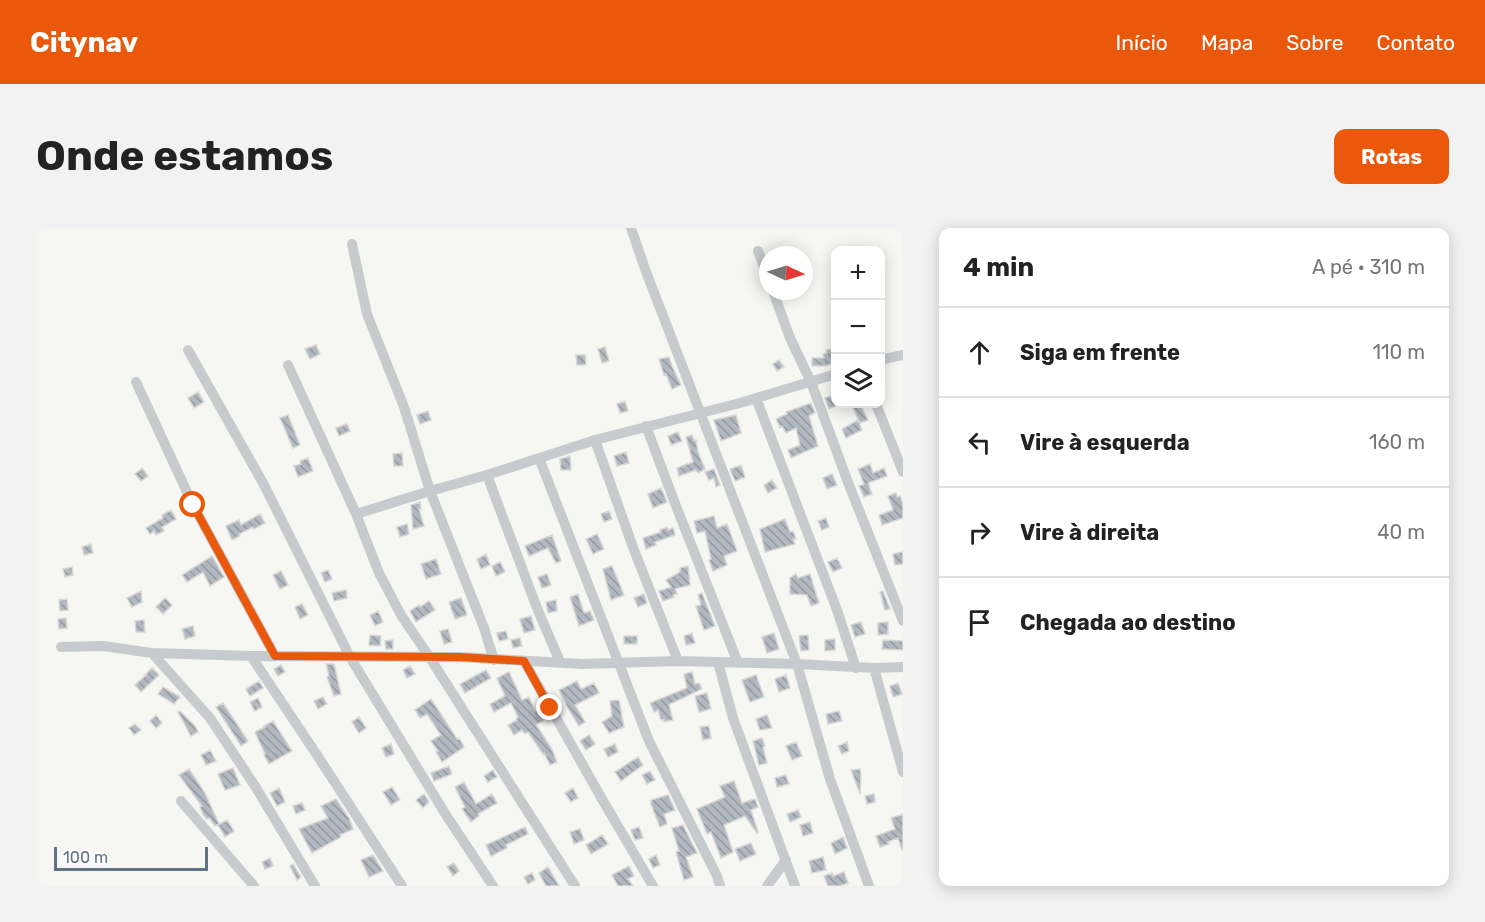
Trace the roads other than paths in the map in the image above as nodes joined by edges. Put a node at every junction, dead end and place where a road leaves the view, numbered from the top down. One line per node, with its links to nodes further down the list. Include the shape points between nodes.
1 (631, 228): 13 (street)
2 (352, 244): 19 (street, via 367,314 404,407)
3 (776, 300): 9 (street)
4 (188, 350): 26 (street, via 263,483)
5 (903, 354): 6 (street)
6 (885, 359)
7 (288, 365): 20 (street)
8 (831, 375): 9 (street)
9 (811, 381): 11 (street); 21 (street)
10 (136, 382): 25 (street, via 193,505)
11 (756, 398): 13 (street); 37 (street)
12 (878, 408): 17 (street)
13 (700, 412): 14 (street); 35 (street)
14 (646, 426): 15 (street); 34 (street)
15 (594, 440): 16 (street); 30 (street)
16 (538, 458): 18 (street); 33 (street)
17 (903, 472)
18 (487, 475): 19 (street); 32 (street)
19 (430, 491): 20 (street); 28 (street)
20 (356, 514): 27 (street, via 384,583)
21 (903, 621)
22 (61, 647): 23 (street, via 103,646)
23 (152, 653): 24 (street); 43 (street, via 210,718)
24 (251, 656): 25 (street); 44 (street)
25 (275, 656): 26 (street)
26 (350, 657): 27 (street); 45 (street)
27 (430, 658): 28 (street); 46 (street)
28 (494, 660): 29 (street)
29 (524, 661): 32 (street); 47 (street)
30 (678, 661): 31 (street); 33 (street)
31 (718, 662): 34 (street); 41 (street, via 733,718)
32 (560, 663): 33 (street)
33 (618, 663): 48 (street, via 649,741)
34 (738, 663): 35 (street)
35 (797, 664): 37 (street); 51 (street, via 830,779)
36 (903, 667): 38 (street)
37 (856, 668): 38 (street)
38 (874, 668): 39 (street)
39 (903, 772)
40 (181, 801): 42 (street)
41 (786, 860): 49 (street); 50 (street)
42 (254, 886)
43 (315, 886)
44 (402, 886)
45 (493, 886)
46 (575, 886)
47 (653, 886)
48 (720, 886)
49 (767, 886)
50 (795, 886)
51 (869, 886)

